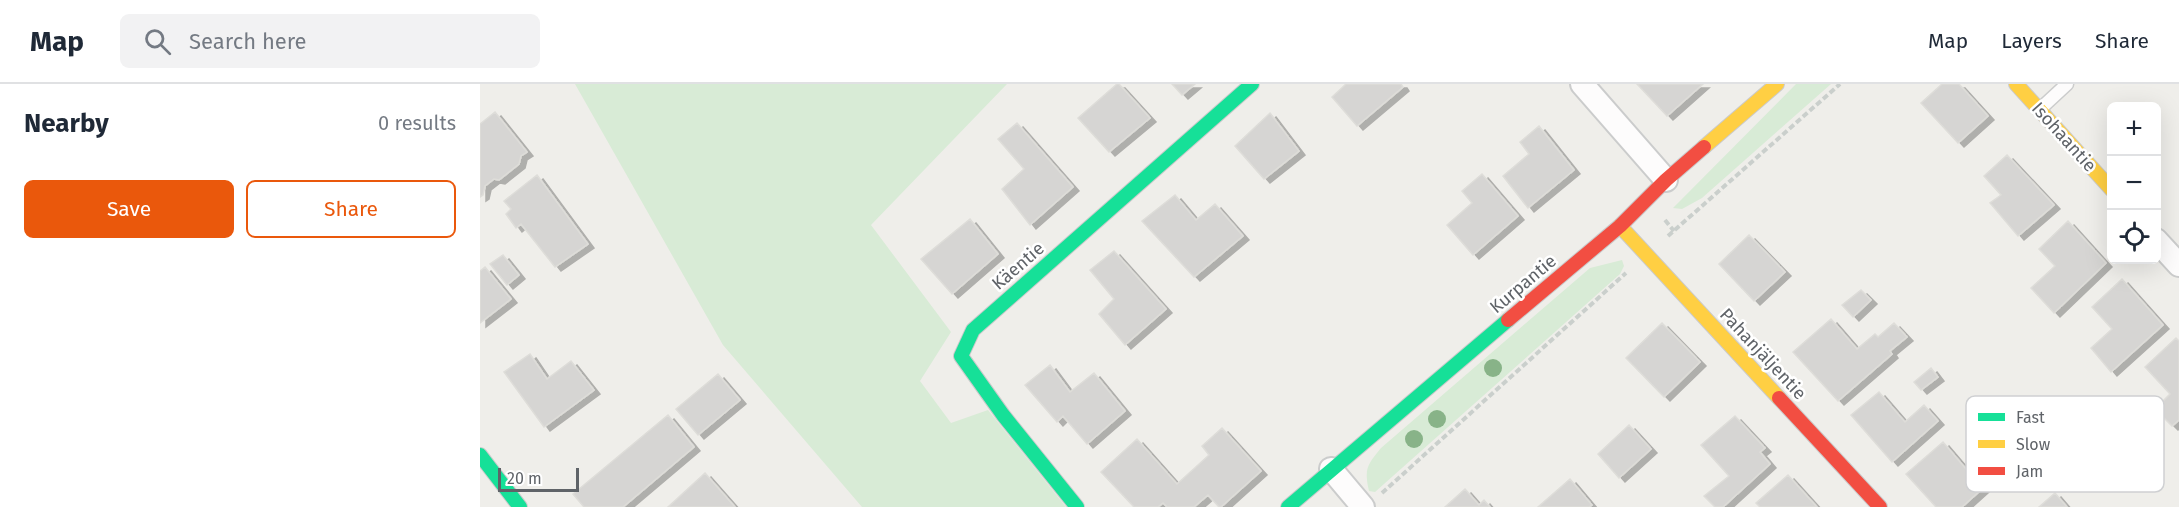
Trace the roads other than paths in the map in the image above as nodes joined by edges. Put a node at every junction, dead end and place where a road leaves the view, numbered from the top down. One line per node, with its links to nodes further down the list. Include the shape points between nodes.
1 (1252, 84): 16 (street, Käentie, via 973,330 961,356)
2 (1582, 84): 7 (street)
3 (1777, 84): 7 (street, Kurpantie)
4 (2016, 84): 6 (street, Isohaantie)
5 (2067, 84): 6 (lane)
6 (2039, 110): 8 (street, Isohaantie)
7 (1666, 180): 9 (street, Kurpantie)
8 (2107, 185)
9 (1620, 226): 13 (street, Kurpantie); 18 (street, Pahanjäljentie)
10 (2161, 245): 11 (street)
11 (2179, 265)
12 (480, 455): 15 (street)
13 (1331, 469): 14 (street); 17 (street, Kurpantie)
14 (1369, 503)
15 (517, 506)
16 (1077, 507)
17 (1288, 507)
18 (1880, 507)

